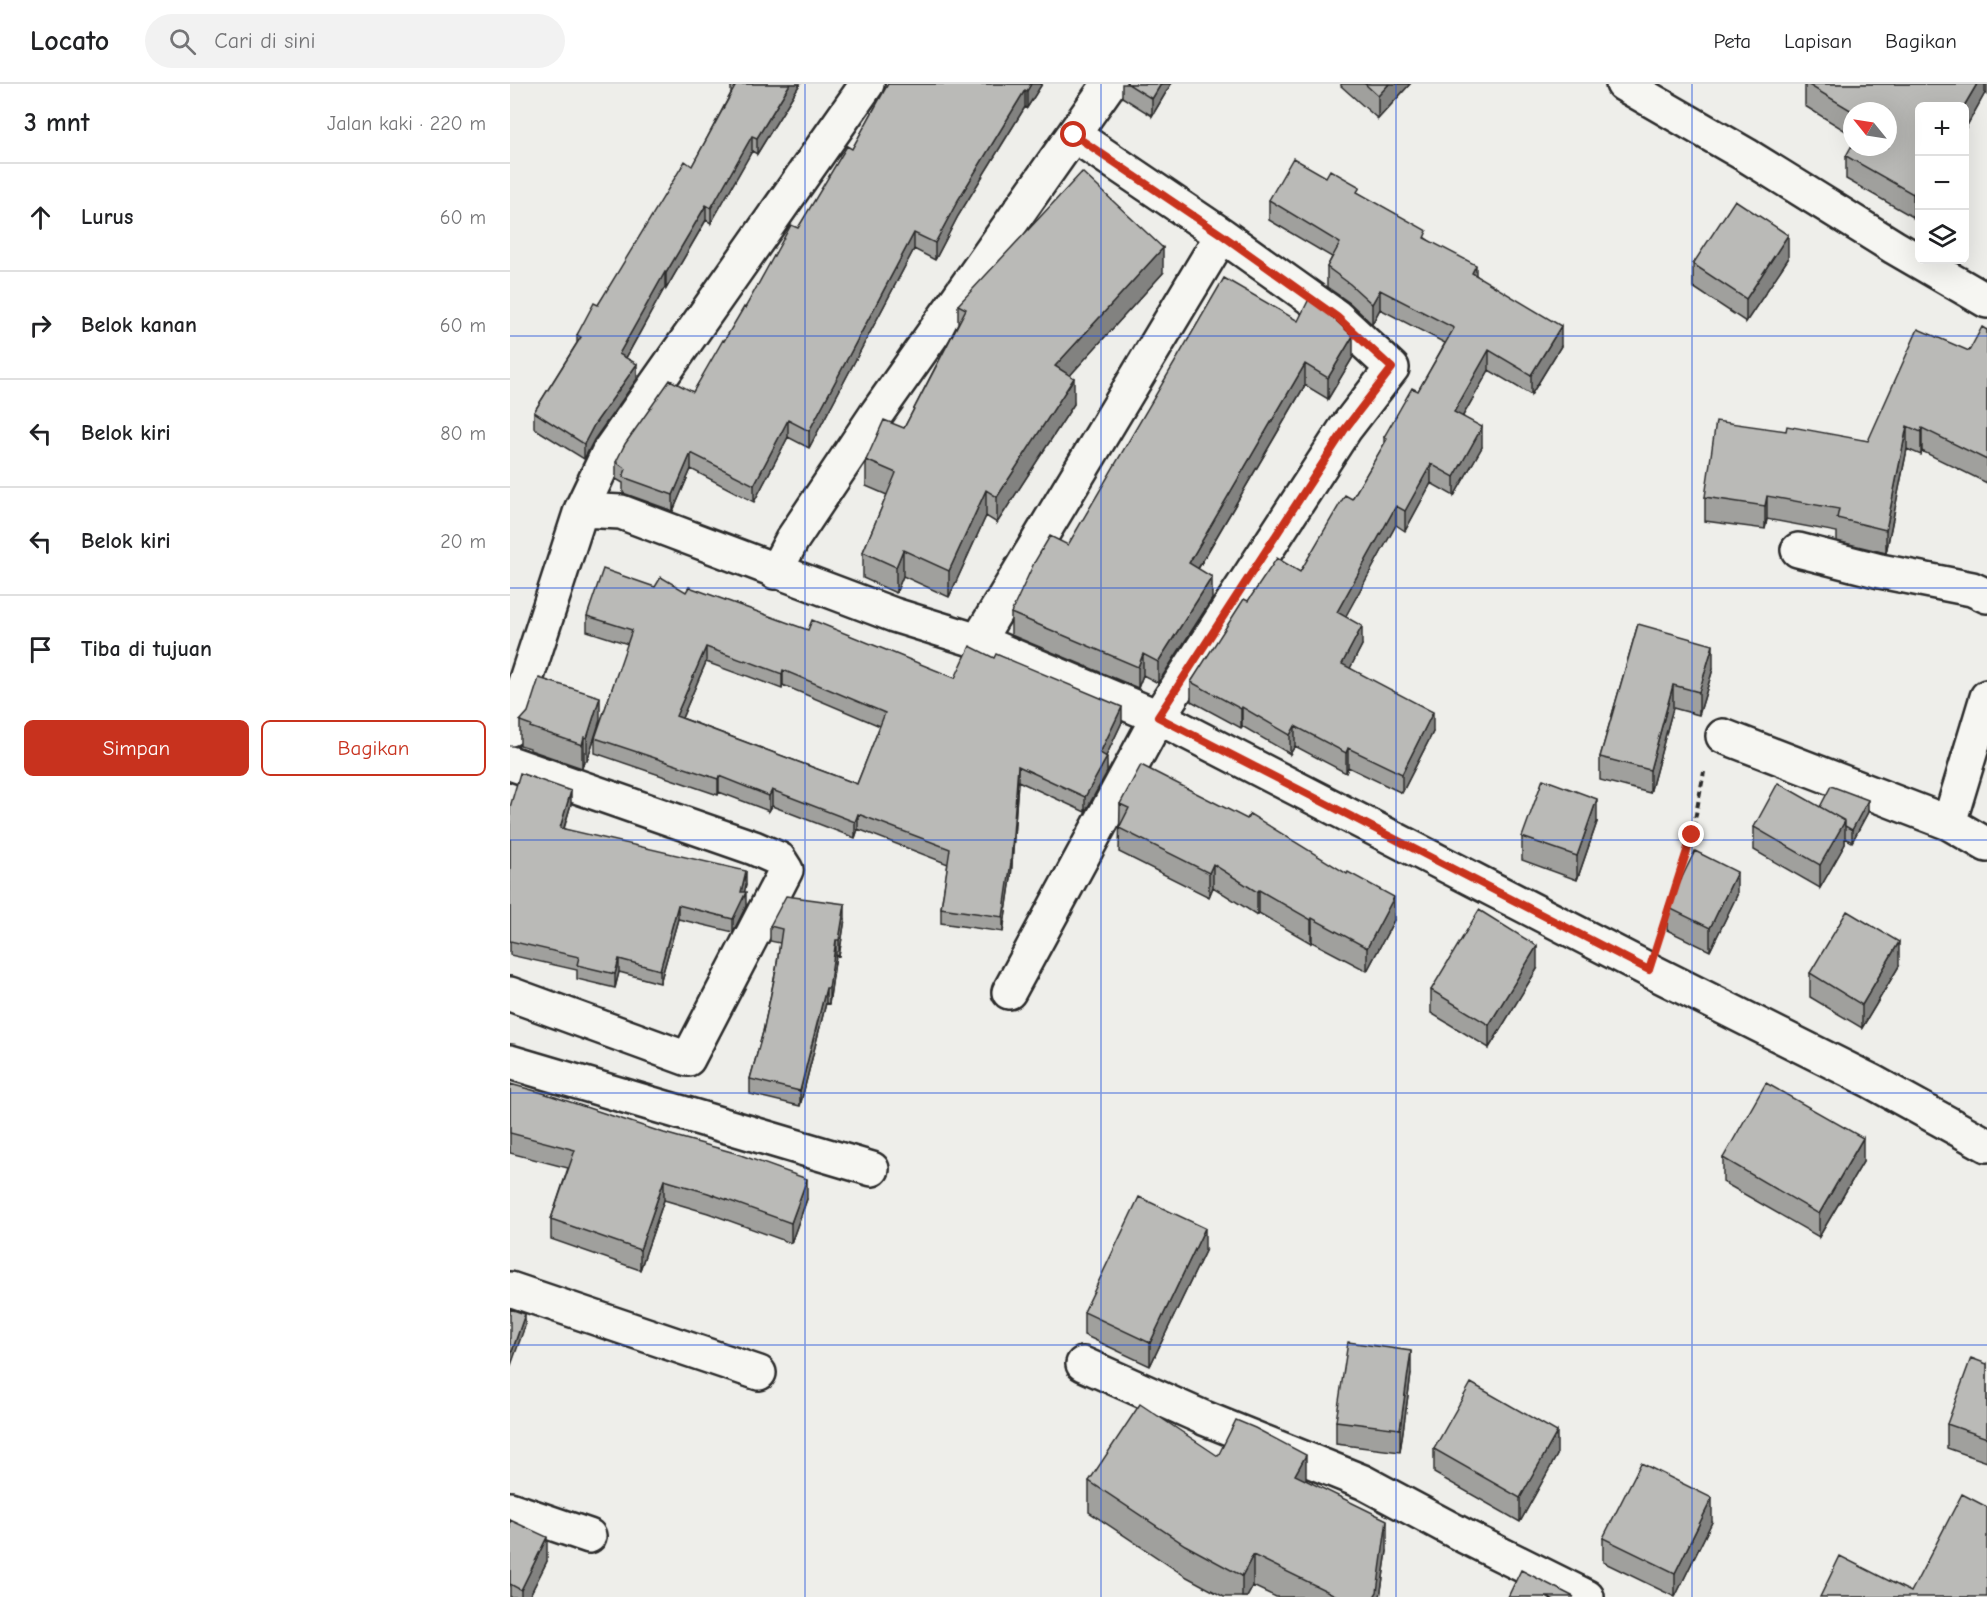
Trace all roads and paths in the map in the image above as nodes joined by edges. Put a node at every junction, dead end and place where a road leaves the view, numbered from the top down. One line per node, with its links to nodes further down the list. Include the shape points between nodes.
1 (867, 84): 7 (street, via 609,451)
2 (1109, 84): 4 (street)
3 (1623, 84): 6 (street)
4 (1074, 135): 5 (street); 9 (street, via 875,416)
5 (1222, 235): 11 (street); 13 (street, via 1337,317 1392,368 1345,429)
6 (1987, 301)
7 (581, 510): 9 (street, via 621,512); 14 (street)
8 (1798, 550): 10 (street, via 1972,589)
9 (775, 572): 11 (street)
10 (1987, 596)
11 (978, 641): 13 (street)
12 (1987, 697): 18 (street)
13 (1158, 717): 20 (street); 21 (street)
14 (510, 729)
15 (1723, 736): 18 (street)
16 (510, 763): 22 (street, via 754,848 779,859 786,870 688,1059)
17 (1704, 770): 20 (path, via 1692,835)
18 (1949, 823): 19 (street)
19 (1987, 845)
20 (1649, 970): 24 (street, via 1871,1081)
21 (1009, 992)
22 (510, 994)
23 (510, 1062): 25 (street)
24 (1987, 1145)
25 (872, 1169)
26 (510, 1289): 28 (street)
27 (1083, 1364): 31 (street, via 1363,1482)
28 (759, 1373)
29 (510, 1509): 30 (street)
30 (589, 1536)
31 (1587, 1597)

